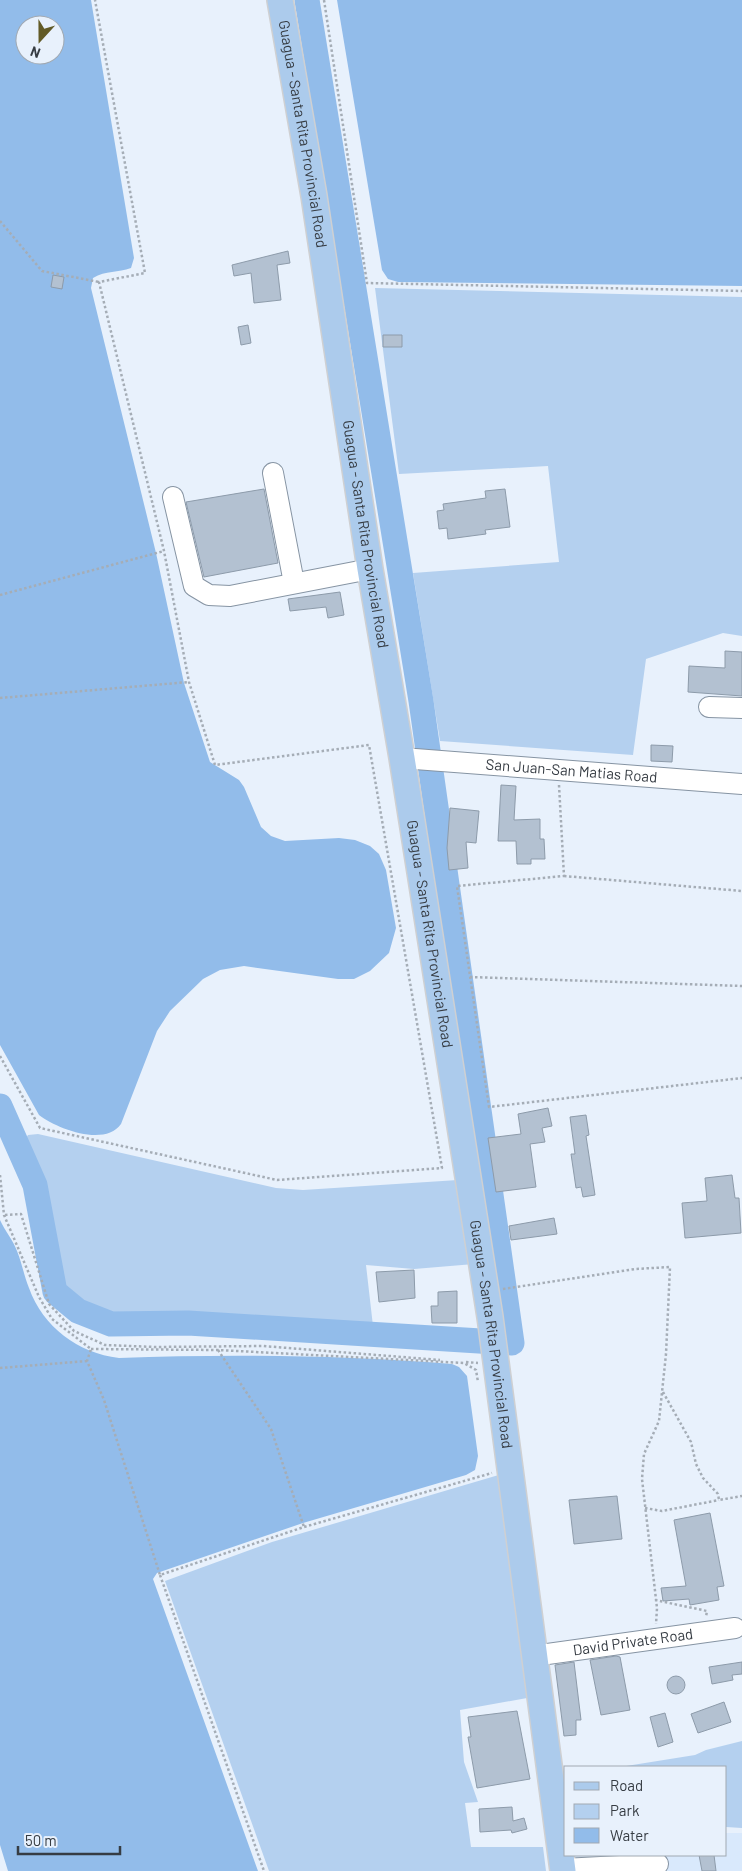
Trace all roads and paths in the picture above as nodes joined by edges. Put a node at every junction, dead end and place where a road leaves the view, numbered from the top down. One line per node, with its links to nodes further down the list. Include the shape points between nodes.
1 (280, 0): 9 (main road, Guagua - Santa Rita Provincial Road, via 314,196)
2 (324, 0): 5 (path, via 367,283)
3 (0, 221): 4 (path, via 42,271)
4 (99, 282)
5 (742, 290)
6 (273, 473): 10 (street)
7 (173, 497): 10 (street, via 194,586 209,595 230,596)
8 (164, 551): 11 (path)
9 (370, 569): 10 (street); 16 (main road, Guagua - Santa Rita Provincial Road)
10 (294, 583)
11 (0, 595)
12 (189, 682): 13 (path)
13 (0, 698)
14 (709, 707): 15 (street)
15 (742, 708)
16 (410, 759): 17 (street, San Juan-San Matias Road); 28 (main road, Guagua - Santa Rita Provincial Road)
17 (742, 784)
18 (568, 786): 19 (path, via 559,785)
19 (564, 876): 20 (path); 21 (path, via 457,886)
20 (742, 891)
21 (470, 977): 22 (path); 24 (path, via 489,1106)
22 (742, 986)
23 (0, 1056): 25 (path, via 40,1128 277,1180)
24 (742, 1078)
25 (442, 1168)
26 (0, 1175): 27 (path)
27 (4, 1215): 29 (path, via 52,1320); 31 (path, via 21,1214 49,1304 74,1331 105,1345 263,1346)
28 (486, 1292): 31 (main road, Guagua - Santa Rita Provincial Road); 35 (path, via 635,1269 670,1267)
29 (91, 1349): 30 (path); 32 (path)
30 (218, 1350): 34 (path, via 464,1363 476,1370); 40 (path, via 271,1429)
31 (496, 1357): 46 (main road, Guagua - Santa Rita Provincial Road)
32 (87, 1361): 33 (path); 41 (path, via 101,1391)
33 (0, 1368)
34 (479, 1389)
35 (663, 1390): 38 (path, via 691,1442 703,1478 718,1494); 39 (path, via 659,1421 644,1454)
36 (494, 1467): 40 (path, via 491,1474)
37 (742, 1496): 38 (path)
38 (719, 1500): 39 (path, via 662,1511)
39 (645, 1508): 42 (path)
40 (304, 1527): 41 (path)
41 (160, 1575): 49 (path)
42 (655, 1600): 43 (path, via 707,1611); 45 (path, via 656,1625)
43 (706, 1620)
44 (735, 1628): 46 (street, David Private Road)
45 (661, 1629)
46 (533, 1656): 48 (main road, Guagua - Santa Rita Provincial Road)
47 (658, 1864): 48 (street)
48 (563, 1870)
49 (264, 1871)

